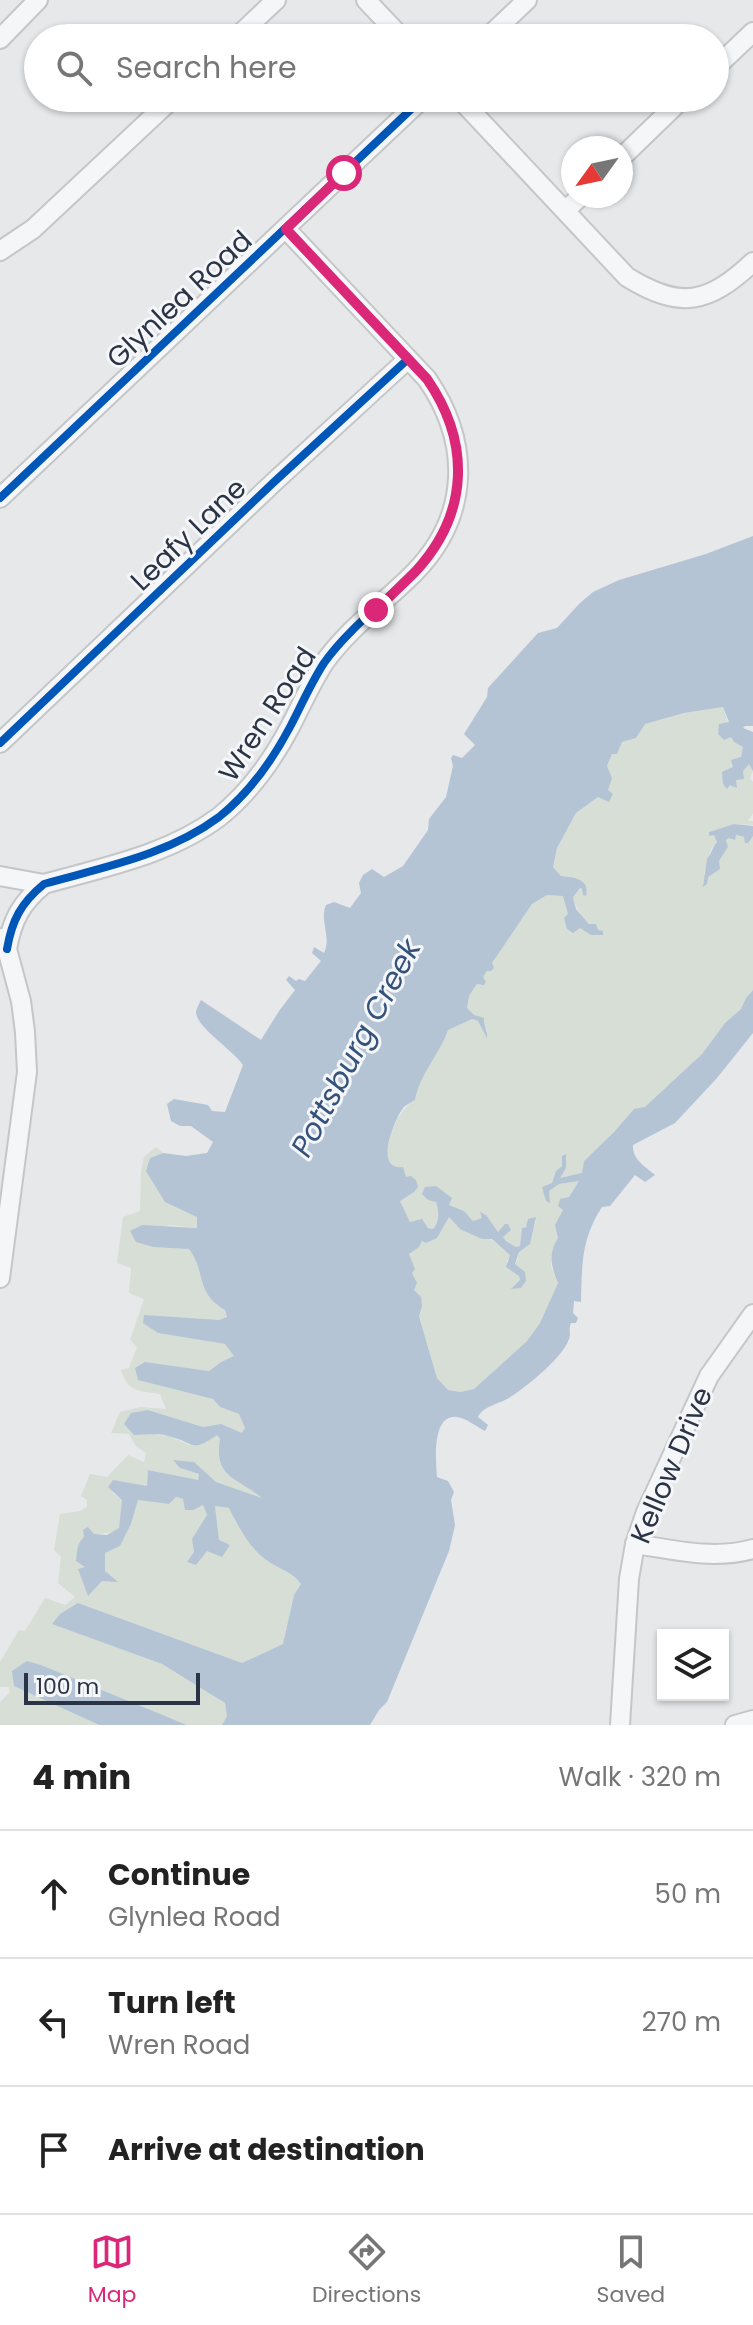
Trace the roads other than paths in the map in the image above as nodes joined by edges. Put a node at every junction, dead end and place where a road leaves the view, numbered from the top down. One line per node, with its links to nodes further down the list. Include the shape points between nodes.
1 (38, 0): 9 (street)
2 (276, 0): 5 (street)
3 (366, 0): 6 (street)
4 (527, 0): 7 (street)
5 (251, 24)
6 (389, 24)
7 (502, 24)
8 (753, 32): 10 (street)
9 (0, 39)
10 (729, 55)
11 (158, 112): 18 (street, via 43,219)
12 (408, 112): 17 (street, Glynlea Road)
13 (472, 112): 16 (street)
14 (669, 112): 15 (street)
15 (633, 146)
16 (566, 210): 19 (street, via 627,277 651,292 673,298 714,293)
17 (286, 229): 20 (street, Wren Road); 21 (street, Glynlea Road)
18 (0, 251)
19 (753, 262)
20 (408, 359): 22 (street, Leafy Lane); 24 (street, Wren Road, via 437,394 455,435 456,499 437,544 332,653 278,750 234,805 161,850)
21 (0, 498)
22 (0, 743)
23 (0, 876): 24 (street, Wren Road)
24 (44, 884): 25 (street, via 30,895)
25 (4, 942): 26 (street, via 25,1032 27,1072)
26 (16, 1166): 27 (street); 28 (street)
27 (0, 1185)
28 (2, 1248): 29 (street)
29 (0, 1278)
30 (753, 1314): 31 (street, Kellow Drive, via 709,1376)
31 (635, 1544): 32 (street, via 710,1555); 34 (street, Kellow Drive)
32 (753, 1549)
33 (753, 1720): 35 (street)
34 (620, 1725)
35 (735, 1725)

